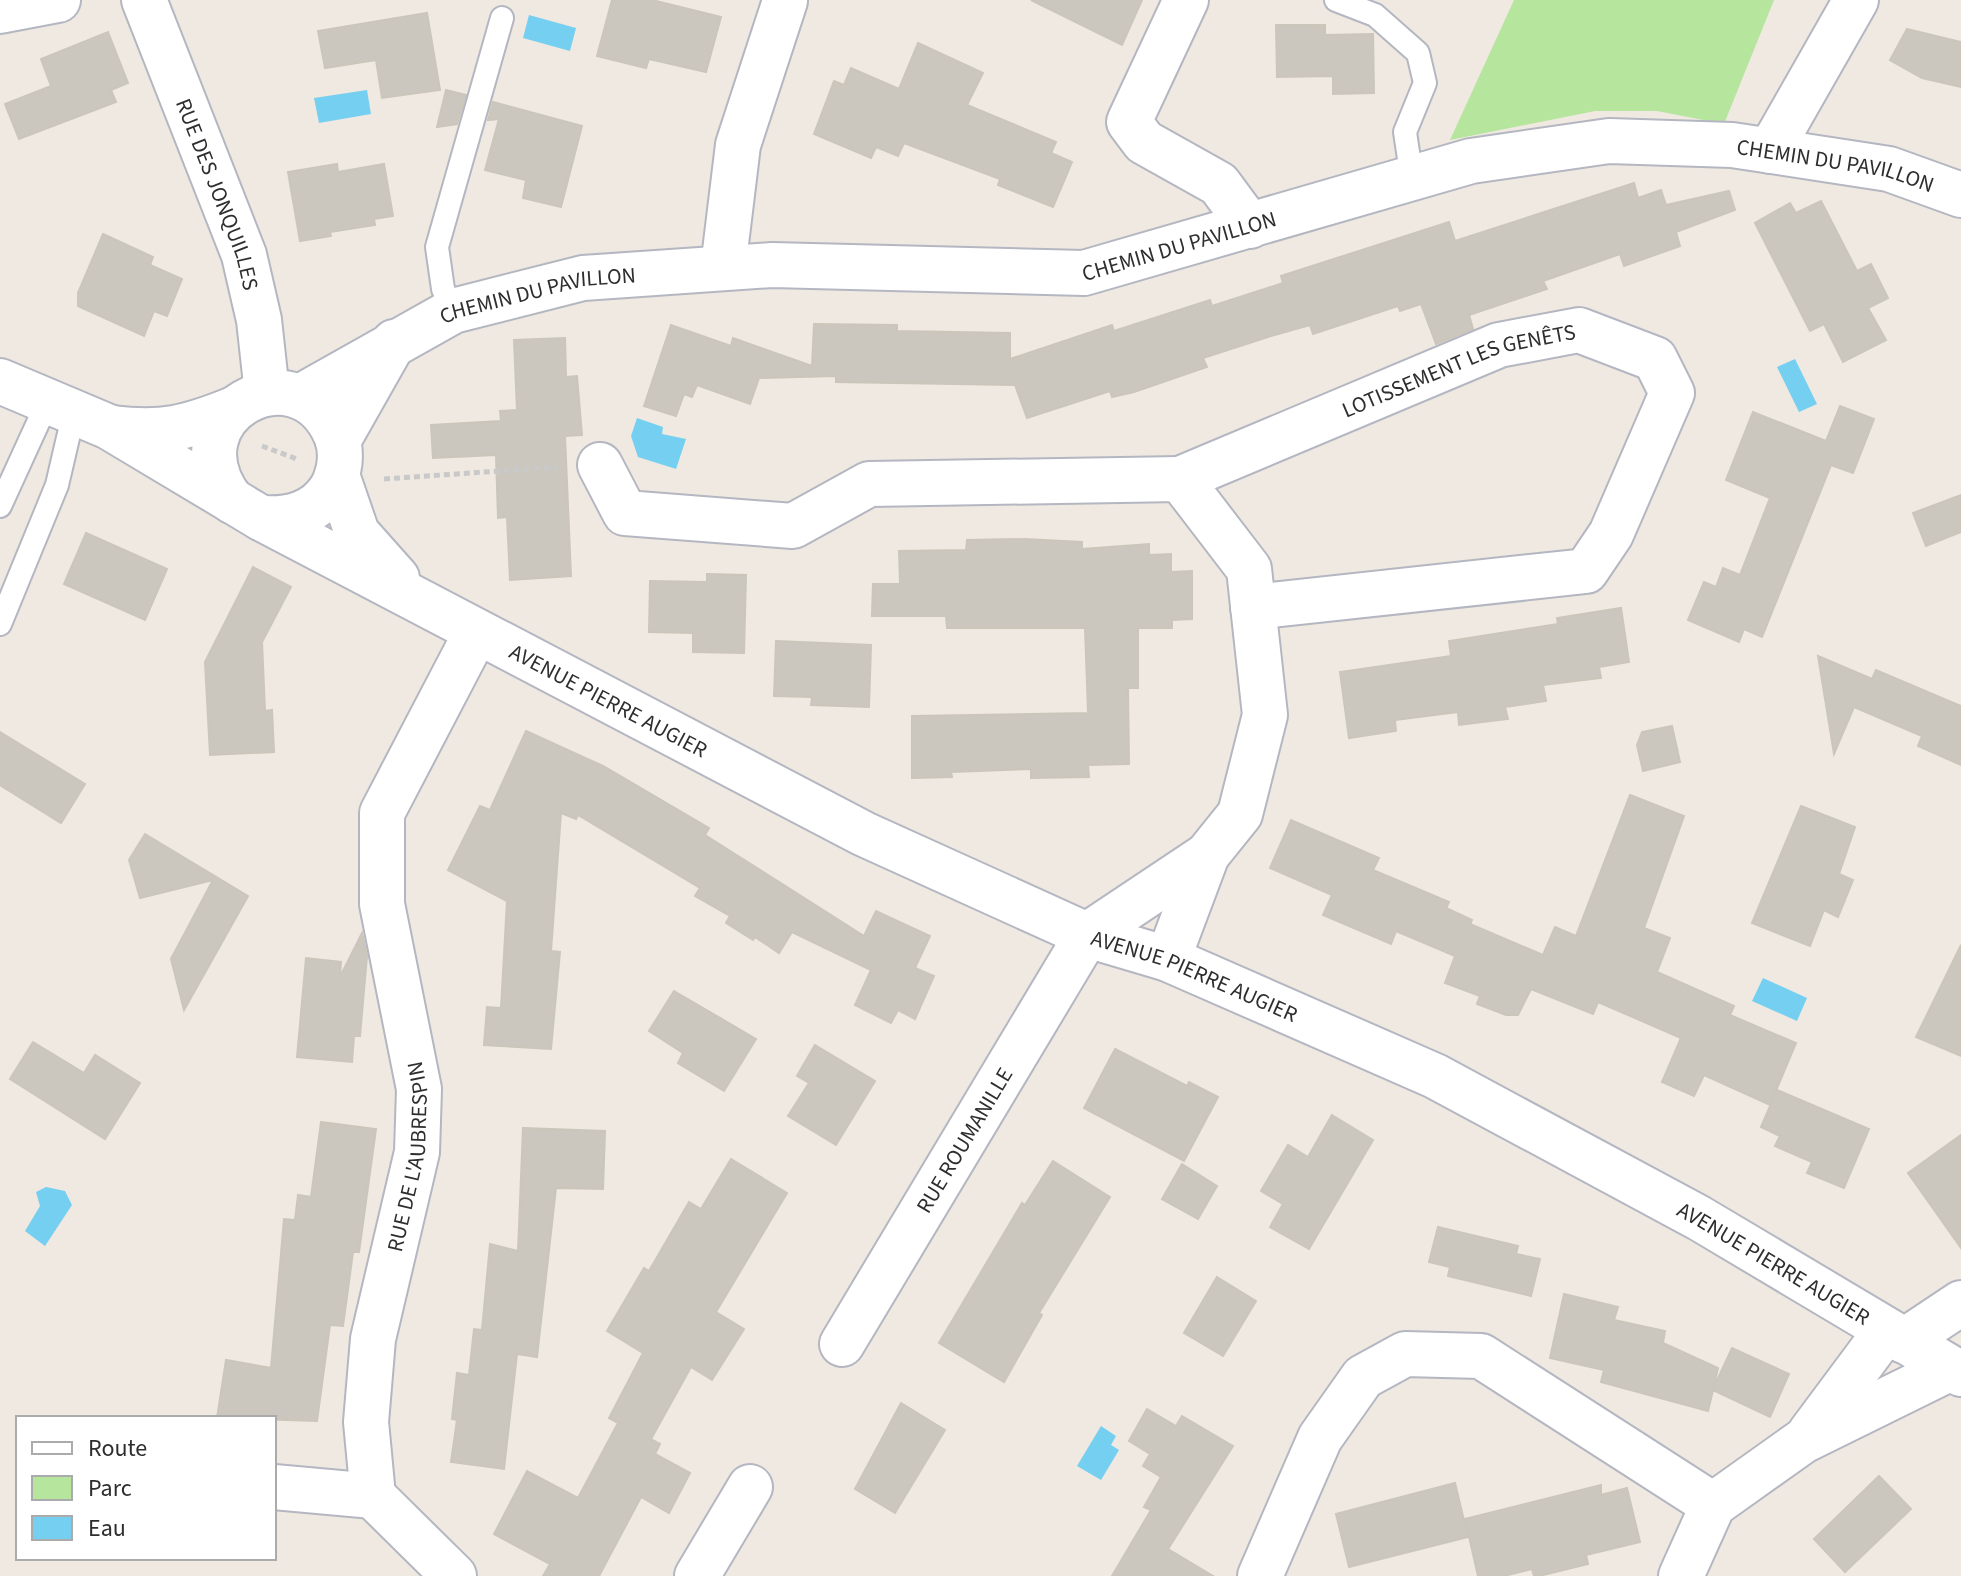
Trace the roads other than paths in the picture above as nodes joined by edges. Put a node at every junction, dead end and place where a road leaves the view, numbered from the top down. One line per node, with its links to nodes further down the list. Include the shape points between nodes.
1 (58, 0): 7 (street)
2 (144, 0): 17 (street, RUE DES JONQUILLES, via 244,255 259,320)
3 (1186, 0): 12 (street, via 1129,122 1144,142 1219,184)
4 (1336, 0): 10 (lane, via 1375,15 1418,53 1425,83 1405,132)
5 (1856, 0): 9 (street)
6 (781, 1): 13 (street, via 738,145)
7 (0, 11)
8 (502, 18): 14 (lane, via 437,247 443,289)
9 (1770, 151): 10 (street, CHEMIN DU PAVILLON, via 1609,141 1471,161); 11 (street, CHEMIN DU PAVILLON, via 1889,169)
10 (1412, 179): 12 (street, CHEMIN DU PAVILLON)
11 (1961, 195)
12 (1250, 226): 13 (street, CHEMIN DU PAVILLON, via 1084,273)
13 (723, 268): 14 (street, CHEMIN DU PAVILLON, via 583,278)
14 (453, 311): 15 (street, CHEMIN DU PAVILLON)
15 (394, 342): 17 (street, CHEMIN DU PAVILLON); 19 (street)
16 (0, 381): 18 (street)
17 (255, 407): 18 (street, via 153,433); 19 (street, via 324,415); 23 (street, via 213,448 220,486)
18 (77, 414): 22 (lane); 23 (street); 26 (lane, via 57,485)
19 (338, 458): 23 (street, via 331,489 308,511 293,517); 24 (street, via 357,533)
20 (600, 465): 21 (street, LOTISSEMENT LES GENÊTS, via 625,513 793,526 869,484)
21 (1180, 479): 25 (street, via 1249,569); 25 (street, LOTISSEMENT LES GENÊTS, via 1499,345 1579,330 1655,359 1672,393 1611,534 1586,571)
22 (0, 506)
23 (247, 510): 24 (street, AVENUE PIERRE AUGIER)
24 (417, 599): 27 (street, AVENUE PIERRE AUGIER)
25 (1253, 607): 28 (street, via 1265,715 1240,814)
26 (0, 624)
27 (476, 633): 29 (street, AVENUE PIERRE AUGIER, via 864,834); 38 (street, RUE DE L'AUBRESPIN, via 382,813 382,904 419,1089 417,1152 373,1339 366,1422)
28 (1207, 855): 29 (street); 30 (street)
29 (1087, 935): 30 (street, AVENUE PIERRE AUGIER); 33 (street, RUE ROUMANILLE)
30 (1168, 959): 32 (street, AVENUE PIERRE AUGIER, via 1435,1076 1587,1155)
31 (1961, 1303): 32 (street)
32 (1895, 1336): 34 (street, AVENUE PIERRE AUGIER); 35 (street)
33 (842, 1344)
34 (1955, 1372): 35 (street)
35 (1803, 1441): 39 (street)
36 (276, 1487): 38 (street)
37 (750, 1487): 41 (street)
38 (373, 1496): 40 (street)
39 (1713, 1505): 42 (street, via 1481,1356 1405,1354 1363,1377 1320,1438); 43 (street)
40 (454, 1576)
41 (697, 1576)
42 (1260, 1576)
43 (1681, 1576)

